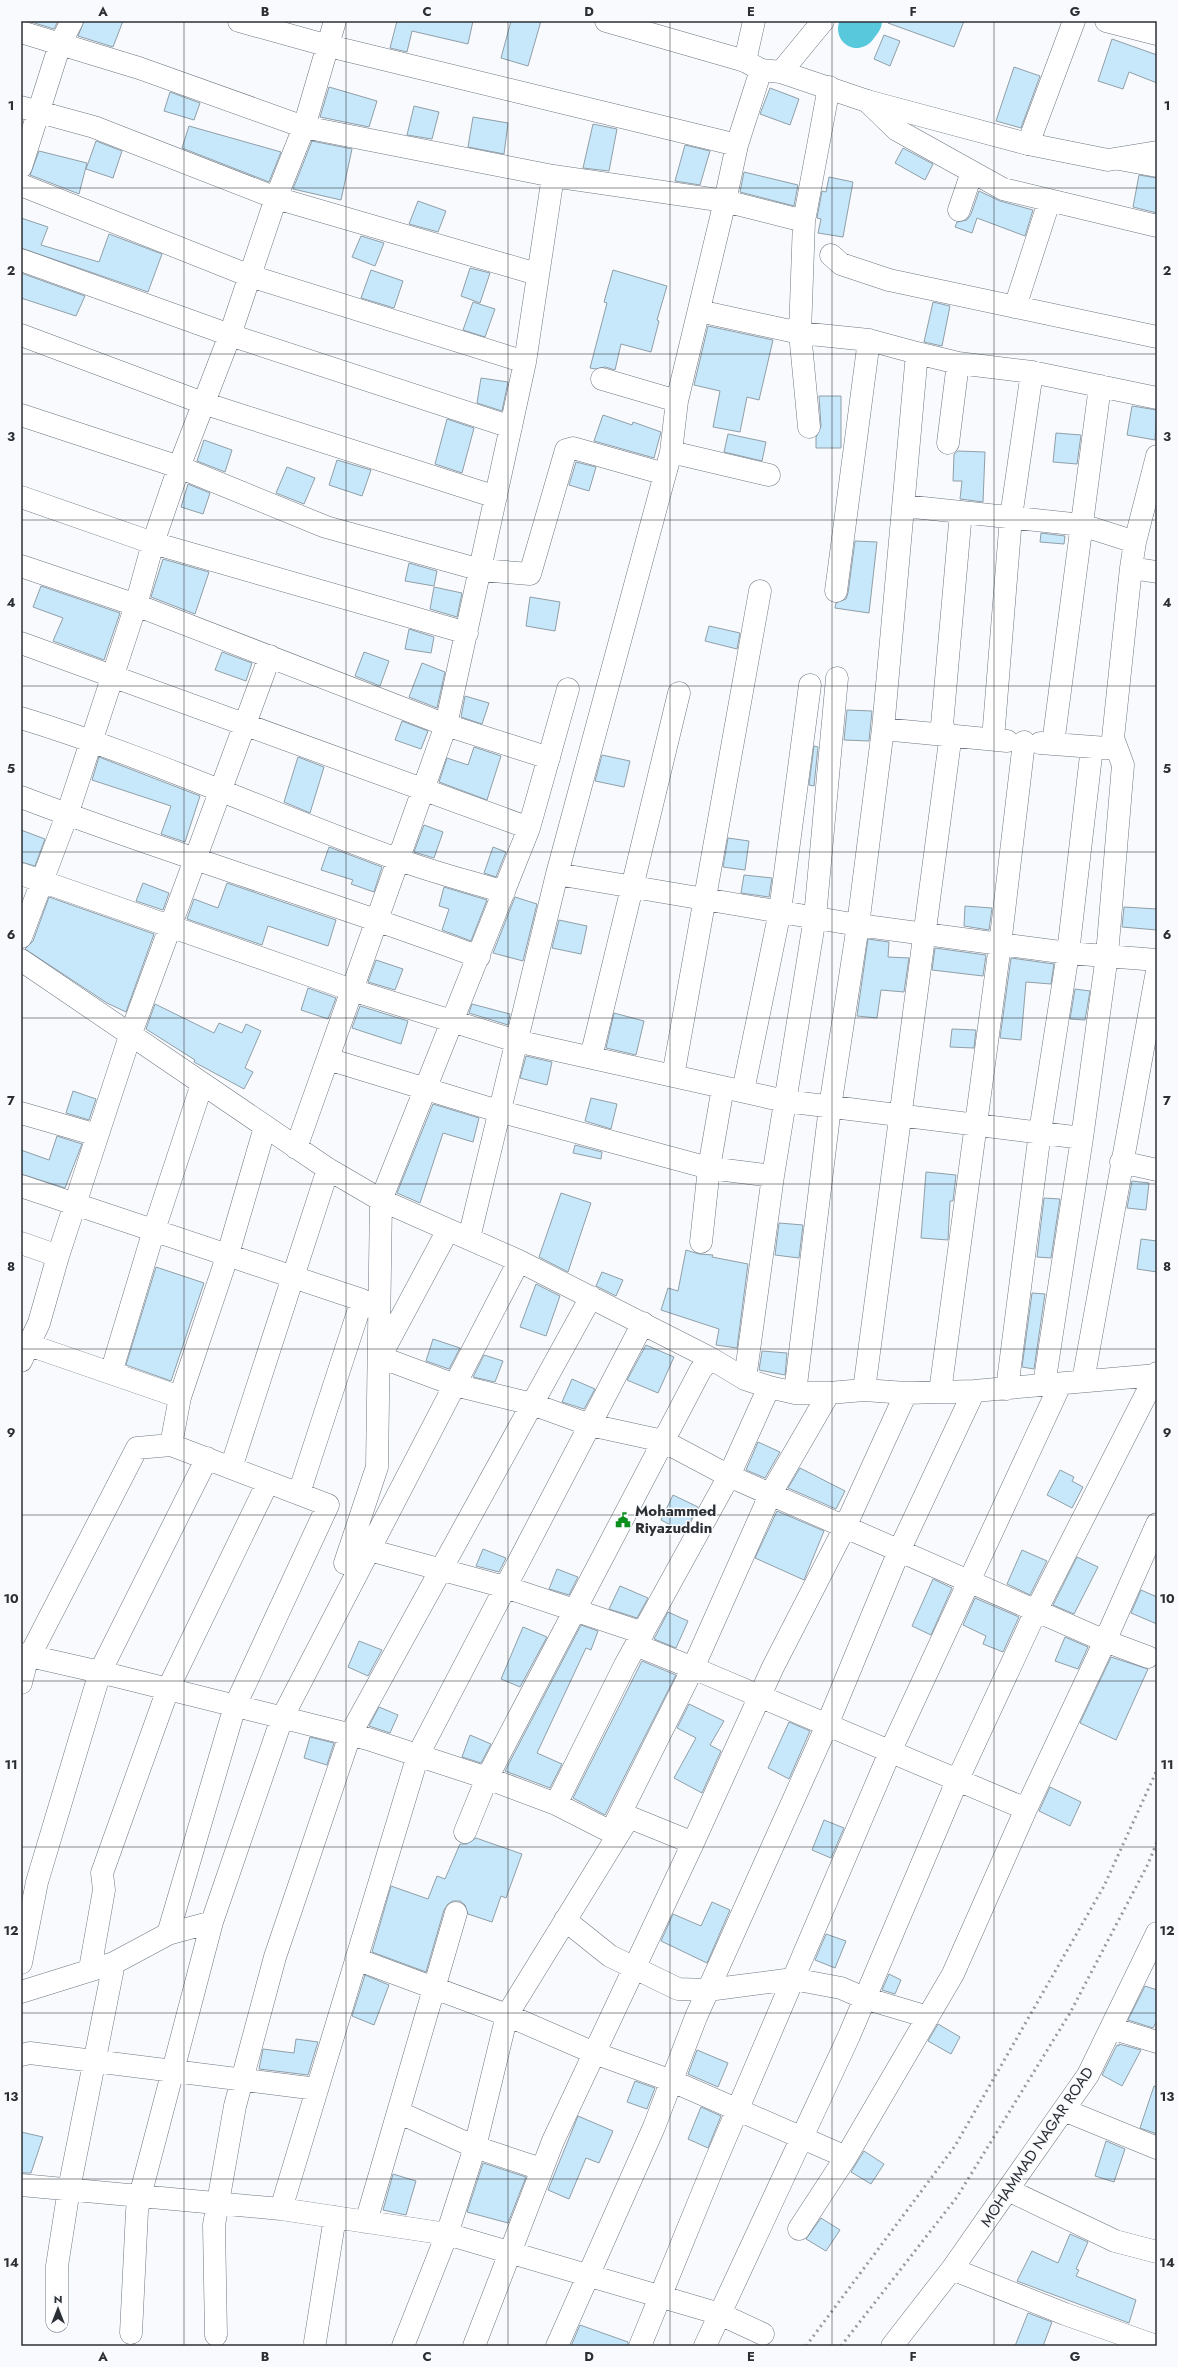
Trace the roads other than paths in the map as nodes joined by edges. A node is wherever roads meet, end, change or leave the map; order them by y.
1 (72, 21) edge
2 (239, 21) edge
3 (335, 21) edge
4 (606, 21) edge
5 (754, 21) edge
6 (823, 21) edge
7 (1074, 21) edge
8 (1106, 21) edge
9 (21, 32) edge
10 (1157, 34) edge
11 (60, 44) junction
12 (329, 46) junction
13 (762, 68) junction
14 (829, 87) junction
15 (867, 101) junction
16 (30, 109) edge
17 (304, 127) junction
18 (1028, 144) junction
19 (737, 145) junction
20 (1157, 152) edge
21 (1116, 159) junction
22 (1157, 166) edge
23 (21, 167) edge
24 (972, 172) junction
25 (553, 176) junction
26 (21, 185) edge
27 (276, 198) junction
28 (726, 202) junction
29 (959, 210) dead end
30 (1046, 211) dead end
31 (804, 221) junction
32 (1157, 226) edge
33 (830, 255) dead end
34 (21, 260) edge
35 (538, 274) junction
36 (250, 276) junction
37 (1015, 307) junction
38 (699, 310) junction
39 (800, 333) junction
40 (21, 335) edge
41 (230, 335) junction
42 (1157, 337) edge
43 (869, 340) junction
44 (917, 353) junction
45 (525, 362) junction
46 (958, 363) junction
47 (1032, 372) junction
48 (602, 379) dead end
49 (1100, 386) junction
50 (1157, 398) edge
51 (677, 401) junction
52 (203, 403) junction
53 (21, 415) edge
54 (809, 426) dead end
55 (511, 427) junction
56 (948, 443) dead end
57 (671, 452) junction
58 (1157, 456) edge
59 (180, 467) junction
60 (665, 474) junction
61 (769, 475) dead end
62 (21, 497) edge
63 (496, 497) junction
64 (904, 506) junction
65 (961, 512) junction
66 (1011, 517) junction
67 (1082, 526) junction
68 (1135, 542) junction
69 (153, 543) junction
70 (21, 566) edge
71 (1131, 568) junction
72 (481, 570) junction
73 (1157, 572) edge
74 (760, 591) dead end
75 (836, 591) dead end
76 (136, 605) junction
77 (466, 633) junction
78 (21, 643) edge
79 (270, 656) junction
80 (113, 677) junction
81 (837, 678) dead end
82 (810, 685) dead end
83 (568, 689) dead end
84 (679, 693) dead end
85 (21, 718) edge
86 (244, 725) junction
87 (446, 725) junction
88 (883, 729) junction
89 (947, 735) junction
90 (994, 739) junction
91 (92, 740) junction
92 (1024, 742) junction
93 (1053, 744) junction
94 (1092, 747) junction
95 (1117, 749) junction
96 (548, 758) junction
97 (423, 791) junction
98 (220, 792) junction
99 (21, 797) edge
100 (67, 815) junction
101 (529, 828) junction
102 (194, 860) junction
103 (398, 860) junction
104 (21, 874) edge
105 (557, 874) junction
106 (42, 882) junction
107 (634, 886) junction
108 (504, 892) junction
109 (706, 899) junction
110 (780, 911) junction
111 (816, 917) junction
112 (377, 919) junction
113 (858, 925) junction
114 (170, 926) junction
115 (926, 933) junction
116 (21, 937) edge
117 (1000, 945) junction
118 (1068, 953) junction
119 (1107, 955) junction
120 (479, 957) junction
121 (21, 960) edge
122 (1157, 960) edge
123 (1156, 985) edge
124 (352, 990) junction
125 (452, 1022) junction
126 (130, 1036) junction
127 (516, 1041) junction
128 (328, 1058) junction
129 (591, 1058) junction
130 (673, 1076) junction
131 (202, 1084) junction
132 (425, 1089) junction
133 (733, 1089) junction
134 (785, 1101) junction
135 (830, 1107) junction
136 (498, 1111) junction
137 (21, 1113) edge
138 (902, 1116) junction
139 (975, 1124) junction
140 (266, 1127) junction
141 (1040, 1132) junction
142 (97, 1136) junction
143 (1082, 1138) junction
144 (296, 1148) junction
145 (1121, 1162) junction
146 (709, 1168) junction
147 (328, 1169) junction
148 (1157, 1170) edge
149 (773, 1176) junction
150 (21, 1186) edge
151 (381, 1200) junction
152 (76, 1205) junction
153 (154, 1230) junction
154 (448, 1230) junction
155 (468, 1238) junction
156 (701, 1242) dead end
157 (21, 1243) edge
158 (228, 1254) junction
159 (58, 1256) junction
160 (519, 1261) junction
161 (295, 1277) junction
162 (591, 1297) junction
163 (30, 1322) edge
164 (642, 1323) junction
165 (25, 1353) edge
166 (380, 1357) junction
167 (710, 1358) junction
168 (110, 1373) junction
169 (1157, 1374) edge
170 (745, 1379) junction
171 (1084, 1381) junction
172 (455, 1385) junction
173 (1052, 1385) junction
174 (769, 1387) junction
175 (1006, 1389) junction
176 (864, 1390) junction
177 (974, 1391) junction
178 (940, 1392) junction
179 (795, 1393) junction
180 (829, 1393) junction
181 (906, 1393) junction
182 (180, 1397) junction
183 (532, 1404) junction
184 (590, 1425) junction
185 (663, 1441) junction
186 (171, 1444) junction
187 (207, 1458) junction
188 (231, 1468) junction
189 (728, 1476) junction
190 (268, 1482) junction
191 (299, 1493) junction
192 (770, 1495) junction
193 (1157, 1524) edge
194 (845, 1527) junction
195 (369, 1550) junction
196 (900, 1551) junction
197 (345, 1563) dead end
198 (441, 1569) junction
199 (969, 1582) junction
200 (505, 1587) junction
201 (574, 1609) junction
202 (1036, 1611) junction
203 (640, 1639) junction
204 (1105, 1641) junction
205 (26, 1655) edge
206 (1148, 1657) dead end
207 (693, 1668) junction
208 (100, 1672) junction
209 (21, 1683) edge
210 (168, 1689) junction
211 (760, 1697) junction
212 (235, 1706) junction
213 (282, 1718) junction
214 (826, 1725) junction
215 (350, 1735) junction
216 (890, 1752) junction
217 (418, 1755) junction
218 (487, 1778) junction
219 (957, 1781) junction
220 (556, 1804) junction
221 (1026, 1809) junction
222 (629, 1817) junction
223 (464, 1832) dead end
224 (611, 1832) junction
225 (693, 1843) junction
226 (456, 1913) dead end
227 (565, 1920) junction
228 (212, 1922) junction
229 (168, 1934) junction
230 (1155, 1942) edge
231 (356, 1959) junction
232 (21, 1963) edge
233 (114, 1963) junction
234 (634, 1967) junction
235 (90, 1969) junction
236 (793, 1979) junction
237 (433, 1989) junction
238 (708, 1990) junction
239 (21, 1992) edge
240 (864, 1998) junction
241 (507, 2015) junction
242 (928, 2017) junction
243 (1111, 2028) junction
244 (1157, 2042) edge
245 (594, 2054) junction
246 (21, 2055) edge
247 (95, 2060) junction
248 (171, 2072) junction
249 (242, 2079) junction
250 (672, 2081) junction
251 (317, 2089) junction
252 (738, 2110) junction
253 (1064, 2110) junction
254 (398, 2112) junction
255 (801, 2137) junction
256 (475, 2147) junction
257 (1157, 2148) edge
258 (846, 2157) junction
259 (542, 2170) junction
260 (21, 2185) edge
261 (69, 2189) junction
262 (1008, 2190) junction
263 (140, 2196) junction
264 (218, 2203) junction
265 (280, 2209) junction
266 (335, 2217) junction
267 (366, 2222) junction
268 (799, 2229) dead end
269 (448, 2234) junction
270 (510, 2252) junction
271 (1157, 2252) edge
272 (952, 2269) junction
273 (588, 2275) junction
274 (660, 2296) junction
275 (720, 2314) junction
276 (57, 2321) dead end
277 (131, 2333) dead end
278 (763, 2334) dead end
279 (216, 2335) dead end
280 (315, 2342) dead end
281 (403, 2346) edge
282 (474, 2346) edge
283 (557, 2346) edge
284 (640, 2346) edge
285 (705, 2346) edge
286 (892, 2346) edge
287 (1156, 2346) edge

1 - 11 street
2 - 12 street
3 - 12 street
4 - 13 street
5 - 13 street
6 - 13 street
7 - 18 street
8 - 10 street
9 - 11 street
11 - 16 street
11 - 17 street
12 - 17 street
12 - 19 street
13 - 14 street
13 - 19 street
14 - 15 street
14 - 31 street
15 - 18 street
15 - 24 street
16 - 23 street
16 - 27 street
17 - 25 street
17 - 27 street
18 - 21 street
19 - 28 street
20 - 21 street
21 - 22 street
24 - 29 street
24 - 32 street
25 - 28 street
25 - 35 street
26 - 36 street
27 - 35 street
27 - 36 street
28 - 31 street
28 - 38 street
30 - 37 street
31 - 39 street
33 - 37 street
34 - 41 street
35 - 45 street
36 - 41 street
36 - 45 street
37 - 42 street
38 - 39 street
38 - 51 street
39 - 43 street
39 - 54 street
40 - 52 street
41 - 52 street
41 - 55 street
43 - 44 street
43 - 75 street
44 - 46 street
44 - 64 street
45 - 55 street
46 - 47 street
46 - 56 street
47 - 49 street
47 - 66 street
48 - 51 street
49 - 50 street
49 - 67 street
51 - 57 street
52 - 59 street
52 - 63 street
53 - 59 street
55 - 63 street
57 - 60 street
57 - 61 street
58 - 68 street
59 - 69 street
59 - 72 street
60 - 72 street
60 - 105 street
62 - 69 street
63 - 72 street
64 - 65 street
64 - 88 street
65 - 66 street
65 - 89 street
66 - 67 street
66 - 90 street
67 - 68 street
67 - 93 street
68 - 71 street
69 - 76 street
69 - 77 street
70 - 76 street
71 - 73 street
71 - 95 street
72 - 77 street
74 - 109 street
76 - 79 street
76 - 80 street
77 - 87 street
78 - 80 street
79 - 86 street
79 - 87 street
80 - 86 street
80 - 91 street
81 - 111 street
82 - 110 street
83 - 96 street
84 - 107 street
85 - 91 street
86 - 97 street
86 - 98 street
87 - 96 street
87 - 97 street
88 - 89 street
88 - 113 street
89 - 90 street
89 - 115 street
90 - 92 street
91 - 98 street
91 - 100 street
92 - 93 street
92 - 117 street
93 - 94 street
94 - 95 street
94 - 118 street
95 - 119 street
96 - 101 street
97 - 101 street
97 - 103 street
98 - 102 street
98 - 103 street
99 - 100 street
100 - 102 street
100 - 106 street
101 - 108 street
102 - 112 street
102 - 114 street
103 - 108 street
103 - 112 street
104 - 106 street
105 - 107 street
105 - 127 street
106 - 114 street
106 - 116 street
107 - 109 street
107 - 129 street
108 - 120 street
109 - 110 street
109 - 130 street
110 - 111 street
110 - 133 street
111 - 113 street
111 - 134 street
112 - 120 street
112 - 124 street
113 - 115 street
113 - 135 street
114 - 124 street
114 - 126 street
115 - 117 street
115 - 138 street
117 - 118 street
117 - 139 street
118 - 119 street
118 - 141 street
119 - 122 street
119 - 143 street
120 - 125 street
121 - 126 street
123 - 145 street
124 - 125 street
124 - 128 street
125 - 127 street
125 - 132 street
126 - 131 street
126 - 142 street
127 - 129 street
127 - 136 street
128 - 132 street
128 - 144 street
129 - 130 street
130 - 133 street
131 - 140 street
131 - 153 street
132 - 136 street
132 - 151 street
133 - 134 street
133 - 146 street
134 - 135 street
134 - 149 street
135 - 138 street
135 - 179 street
136 - 146 street
136 - 155 street
137 - 142 street
138 - 139 street
138 - 176 street
139 - 141 street
139 - 178 street
140 - 144 street
140 - 158 street
141 - 143 street
141 - 175 street
142 - 152 street
143 - 173 street
144 - 147 street
145 - 148 street
145 - 171 street
146 - 149 street
146 - 156 street
147 - 151 street
147 - 161 street
149 - 170 street
150 - 152 street
151 - 154 street
151 - 166 street
152 - 153 street
152 - 159 street
153 - 158 street
153 - 168 street
154 - 155 street
154 - 166 street
155 - 160 street
157 - 159 street
158 - 161 street
158 - 182 street
159 - 163 street
160 - 162 street
160 - 172 street
161 - 188 street
161 - 191 street
162 - 164 street
162 - 183 street
163 - 165 street
164 - 167 street
164 - 184 street
165 - 168 street
166 - 172 street
166 - 197 street
167 - 170 street
167 - 185 street
168 - 182 street
169 - 171 street
169 - 202 street
170 - 174 street
171 - 173 street
172 - 183 street
172 - 195 street
173 - 175 street
173 - 199 street
174 - 179 street
174 - 189 street
175 - 177 street
176 - 180 street
176 - 181 street
177 - 178 street
177 - 196 street
178 - 181 street
179 - 180 street
180 - 192 street
181 - 194 street
182 - 186 street
183 - 184 street
183 - 198 street
184 - 185 street
184 - 200 street
185 - 189 street
185 - 201 street
186 - 187 street
186 - 205 street
187 - 188 street
187 - 208 street
188 - 190 street
189 - 192 street
189 - 203 street
190 - 191 street
190 - 210 street
191 - 212 street
192 - 194 street
192 - 207 street
193 - 204 street
194 - 196 street
194 - 211 street
195 - 198 street
195 - 213 street
196 - 199 street
196 - 214 street
198 - 200 street
198 - 215 street
199 - 202 street
199 - 216 street
200 - 201 street
200 - 217 street
201 - 203 street
201 - 218 street
202 - 204 street
202 - 219 street
203 - 207 street
203 - 220 street
204 - 206 street
204 - 221 street
205 - 208 street
205 - 209 street
207 - 211 street
207 - 224 street
208 - 210 street
208 - 232 street
210 - 212 street
210 - 235 street
211 - 214 street
211 - 225 street
212 - 213 street
212 - 229 street
213 - 215 street
213 - 228 street
214 - 216 street
214 - 238 street
215 - 217 street
215 - 249 street
216 - 219 street
216 - 236 street
217 - 218 street
217 - 231 street
218 - 220 street
218 - 223 street
219 - 221 street
219 - 240 street
220 - 224 street
221 - 242 street
222 - 224 street
222 - 225 street
222 - 227 street
225 - 234 street
226 - 237 street
227 - 234 street
227 - 241 street
228 - 229 street
228 - 248 street
229 - 233 street
230 - 243 street, MOHAMMAD NAGAR ROAD
231 - 237 street
231 - 251 street
233 - 235 street
233 - 247 street
234 - 238 street
234 - 245 street
235 - 239 street
236 - 238 street
236 - 240 street
236 - 252 street
237 - 241 street
237 - 254 street
238 - 250 street
240 - 242 street
240 - 255 street
241 - 245 street
241 - 256 street
242 - 258 street
243 - 244 street
243 - 253 street, MOHAMMAD NAGAR ROAD
245 - 250 street
245 - 259 street
246 - 247 street
247 - 248 street
247 - 261 street
248 - 249 street
248 - 263 street
249 - 251 street
249 - 264 street
250 - 252 street
250 - 273 street
251 - 265 street
252 - 255 street
252 - 274 street
253 - 257 street
253 - 262 street, MOHAMMAD NAGAR ROAD
254 - 256 street
254 - 267 street
255 - 258 street
255 - 275 street
256 - 259 street
256 - 269 street
258 - 268 street
259 - 270 street
260 - 261 street
261 - 263 street
261 - 276 street
262 - 271 street
262 - 272 street, MOHAMMAD NAGAR ROAD
263 - 264 street
263 - 277 street
264 - 265 street
264 - 279 street
265 - 266 street
266 - 267 street
266 - 280 street
267 - 269 street
269 - 270 street
269 - 281 street
270 - 273 street
270 - 282 street
272 - 286 street, MOHAMMAD NAGAR ROAD
272 - 287 street
273 - 274 street
273 - 283 street
274 - 275 street
274 - 284 street
275 - 278 street
275 - 285 street

